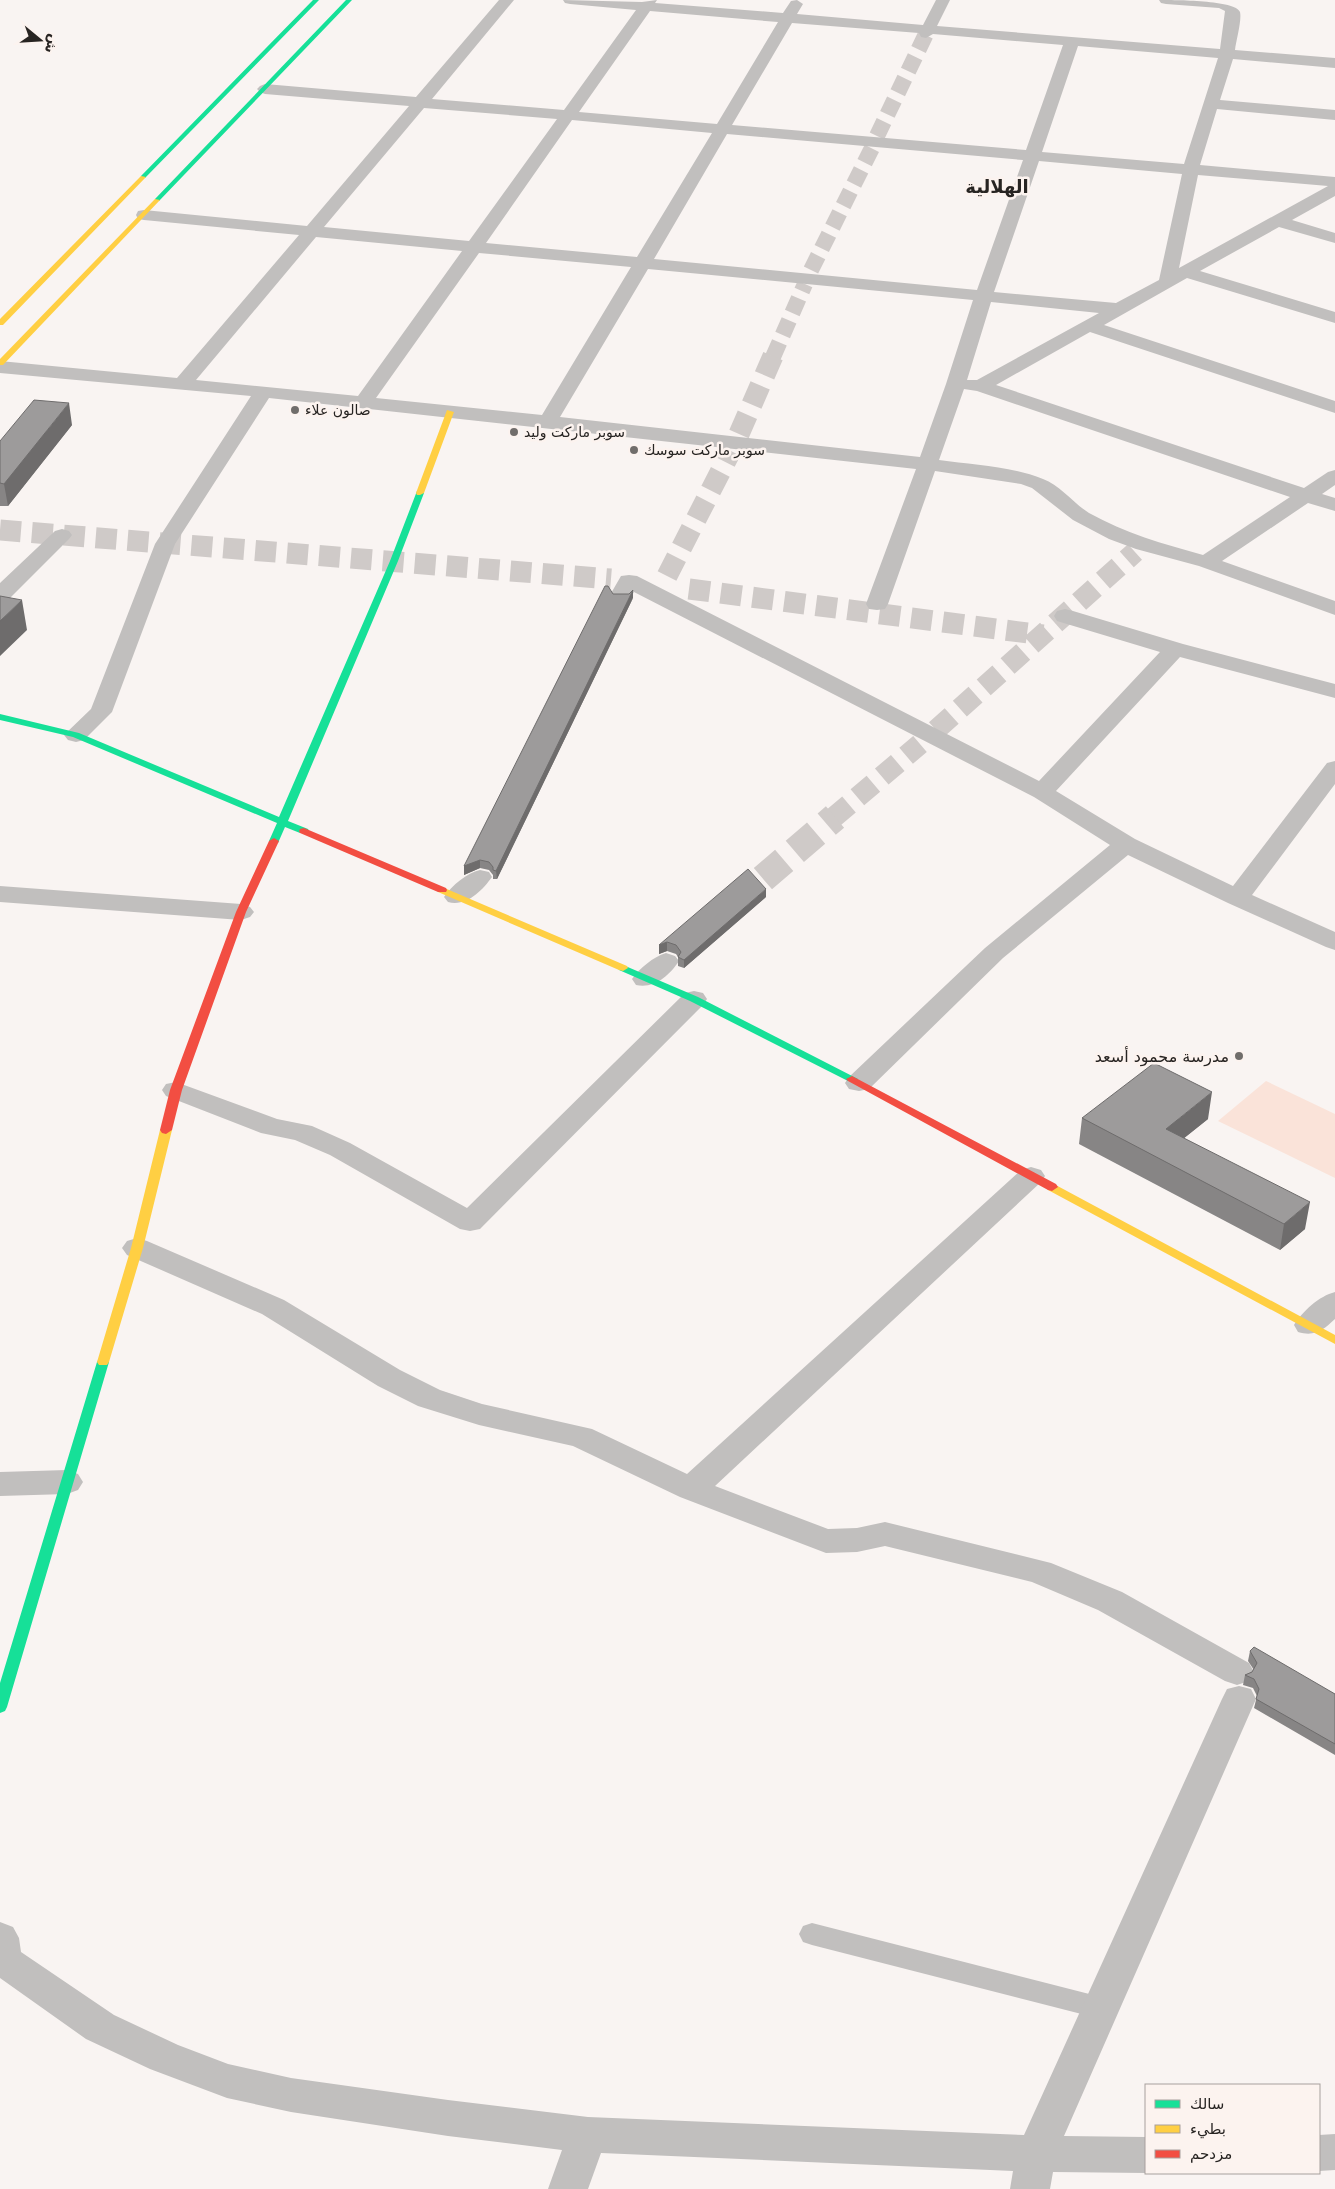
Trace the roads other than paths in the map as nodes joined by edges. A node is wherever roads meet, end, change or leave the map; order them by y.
1 (316, 0) edge
2 (349, 0) edge
3 (506, 0) edge
4 (570, 0) edge
5 (799, 0) edge
6 (943, 0) edge
7 (1166, 0) edge
8 (648, 3) edge
9 (788, 18) junction
10 (927, 32) junction
11 (1072, 41) junction
12 (1227, 54) junction
13 (1335, 63) edge
14 (266, 89) junction
15 (420, 102) junction
16 (1211, 104) junction
17 (568, 115) junction
18 (1335, 115) edge
19 (723, 128) junction
20 (1033, 155) junction
21 (1191, 168) junction
22 (1335, 182) edge
23 (1335, 189) edge
24 (144, 215) junction
25 (1277, 221) junction
26 (313, 230) junction
27 (1335, 238) edge
28 (475, 246) junction
29 (644, 262) junction
30 (1185, 272) junction
31 (1166, 282) junction
32 (984, 295) junction
33 (1119, 309) junction
34 (1335, 318) edge
35 (0, 323) edge
36 (1088, 326) junction
37 (0, 363) edge
38 (0, 367) edge
39 (183, 383) junction
40 (956, 384) junction
41 (980, 386) junction
42 (263, 393) junction
43 (363, 404) junction
44 (1335, 407) edge
45 (450, 412) junction
46 (548, 422) junction
47 (926, 465) junction
48 (1335, 476) edge
49 (1305, 496) junction
50 (1335, 505) edge
51 (62, 535) dead end
52 (1206, 562) junction
53 (688, 589) tunnel mouth
54 (0, 595) edge
55 (877, 604) dead end
56 (1335, 608) edge
57 (1064, 616) tunnel mouth
58 (1175, 649) junction
59 (1335, 691) edge
60 (0, 717) edge
61 (76, 735) junction
62 (1335, 768) edge
63 (1042, 792) junction
64 (283, 822) junction
65 (1126, 844) junction
66 (480, 877) dead end
67 (0, 894) edge
68 (457, 896) junction
69 (1237, 898) junction
70 (241, 912) junction
71 (1335, 942) edge
72 (666, 961) dead end
73 (645, 979) junction
74 (694, 1000) junction
75 (859, 1083) junction
76 (176, 1090) junction
77 (1031, 1176) junction
78 (137, 1248) junction
79 (1335, 1302) edge
80 (1309, 1325) junction
81 (1335, 1340) edge
82 (67, 1482) junction
83 (0, 1484) edge
84 (691, 1489) junction
85 (0, 1707) edge
86 (812, 1934) dead end
87 (0, 1938) edge
88 (1101, 2008) junction
89 (588, 2135) junction
90 (1335, 2152) edge
91 (1320, 2153) edge
92 (1145, 2155) edge
93 (1033, 2171) edge
94 (568, 2189) edge

1 - 35 street
2 - 14 street
3 - 15 street
4 - 8 street
5 - 9 street
6 - 10 street
7 - 12 street
8 - 9 street
8 - 17 street
9 - 10 street
9 - 19 street
10 - 11 street
11 - 12 street
11 - 20 street
12 - 13 street
12 - 16 street
14 - 15 street
14 - 24 street
15 - 17 street
15 - 26 street
16 - 18 street
16 - 21 street
17 - 19 street
17 - 28 street
19 - 20 street
19 - 29 street
20 - 21 street
20 - 32 street
21 - 22 street
21 - 31 street
23 - 25 street
24 - 26 street
24 - 37 street
25 - 27 street
25 - 30 street
26 - 28 street
26 - 39 street
28 - 29 street
28 - 43 street
29 - 32 street
29 - 46 street
30 - 31 street
30 - 34 street
31 - 33 street
32 - 33 street
32 - 40 street
33 - 36 street
36 - 41 street
36 - 44 street
38 - 39 street
39 - 42 street
40 - 41 street
40 - 47 street
41 - 49 street
42 - 43 street
42 - 61 street
43 - 45 street
45 - 46 street
45 - 64 street
46 - 47 street
47 - 52 street
47 - 55 street
48 - 49 street
49 - 50 street
49 - 52 street
51 - 54 street
52 - 56 street
53 - 63 street
57 - 58 street
58 - 59 street
58 - 63 street
60 - 61 street
61 - 64 street
62 - 69 street
63 - 65 street
64 - 68 street
64 - 70 street
65 - 69 street
65 - 75 street
66 - 68 street
67 - 70 street
68 - 73 street
69 - 71 street
70 - 76 street
72 - 73 street
73 - 74 street
74 - 75 street
74 - 76 street
75 - 77 street
76 - 78 street
77 - 80 street
77 - 84 street
78 - 82 street
78 - 84 street
79 - 80 street
80 - 81 street
82 - 83 street
82 - 85 street
84 - 88 street
86 - 88 lane
87 - 89 street
88 - 93 street
89 - 93 street
89 - 94 street
90 - 91 street
92 - 93 street

